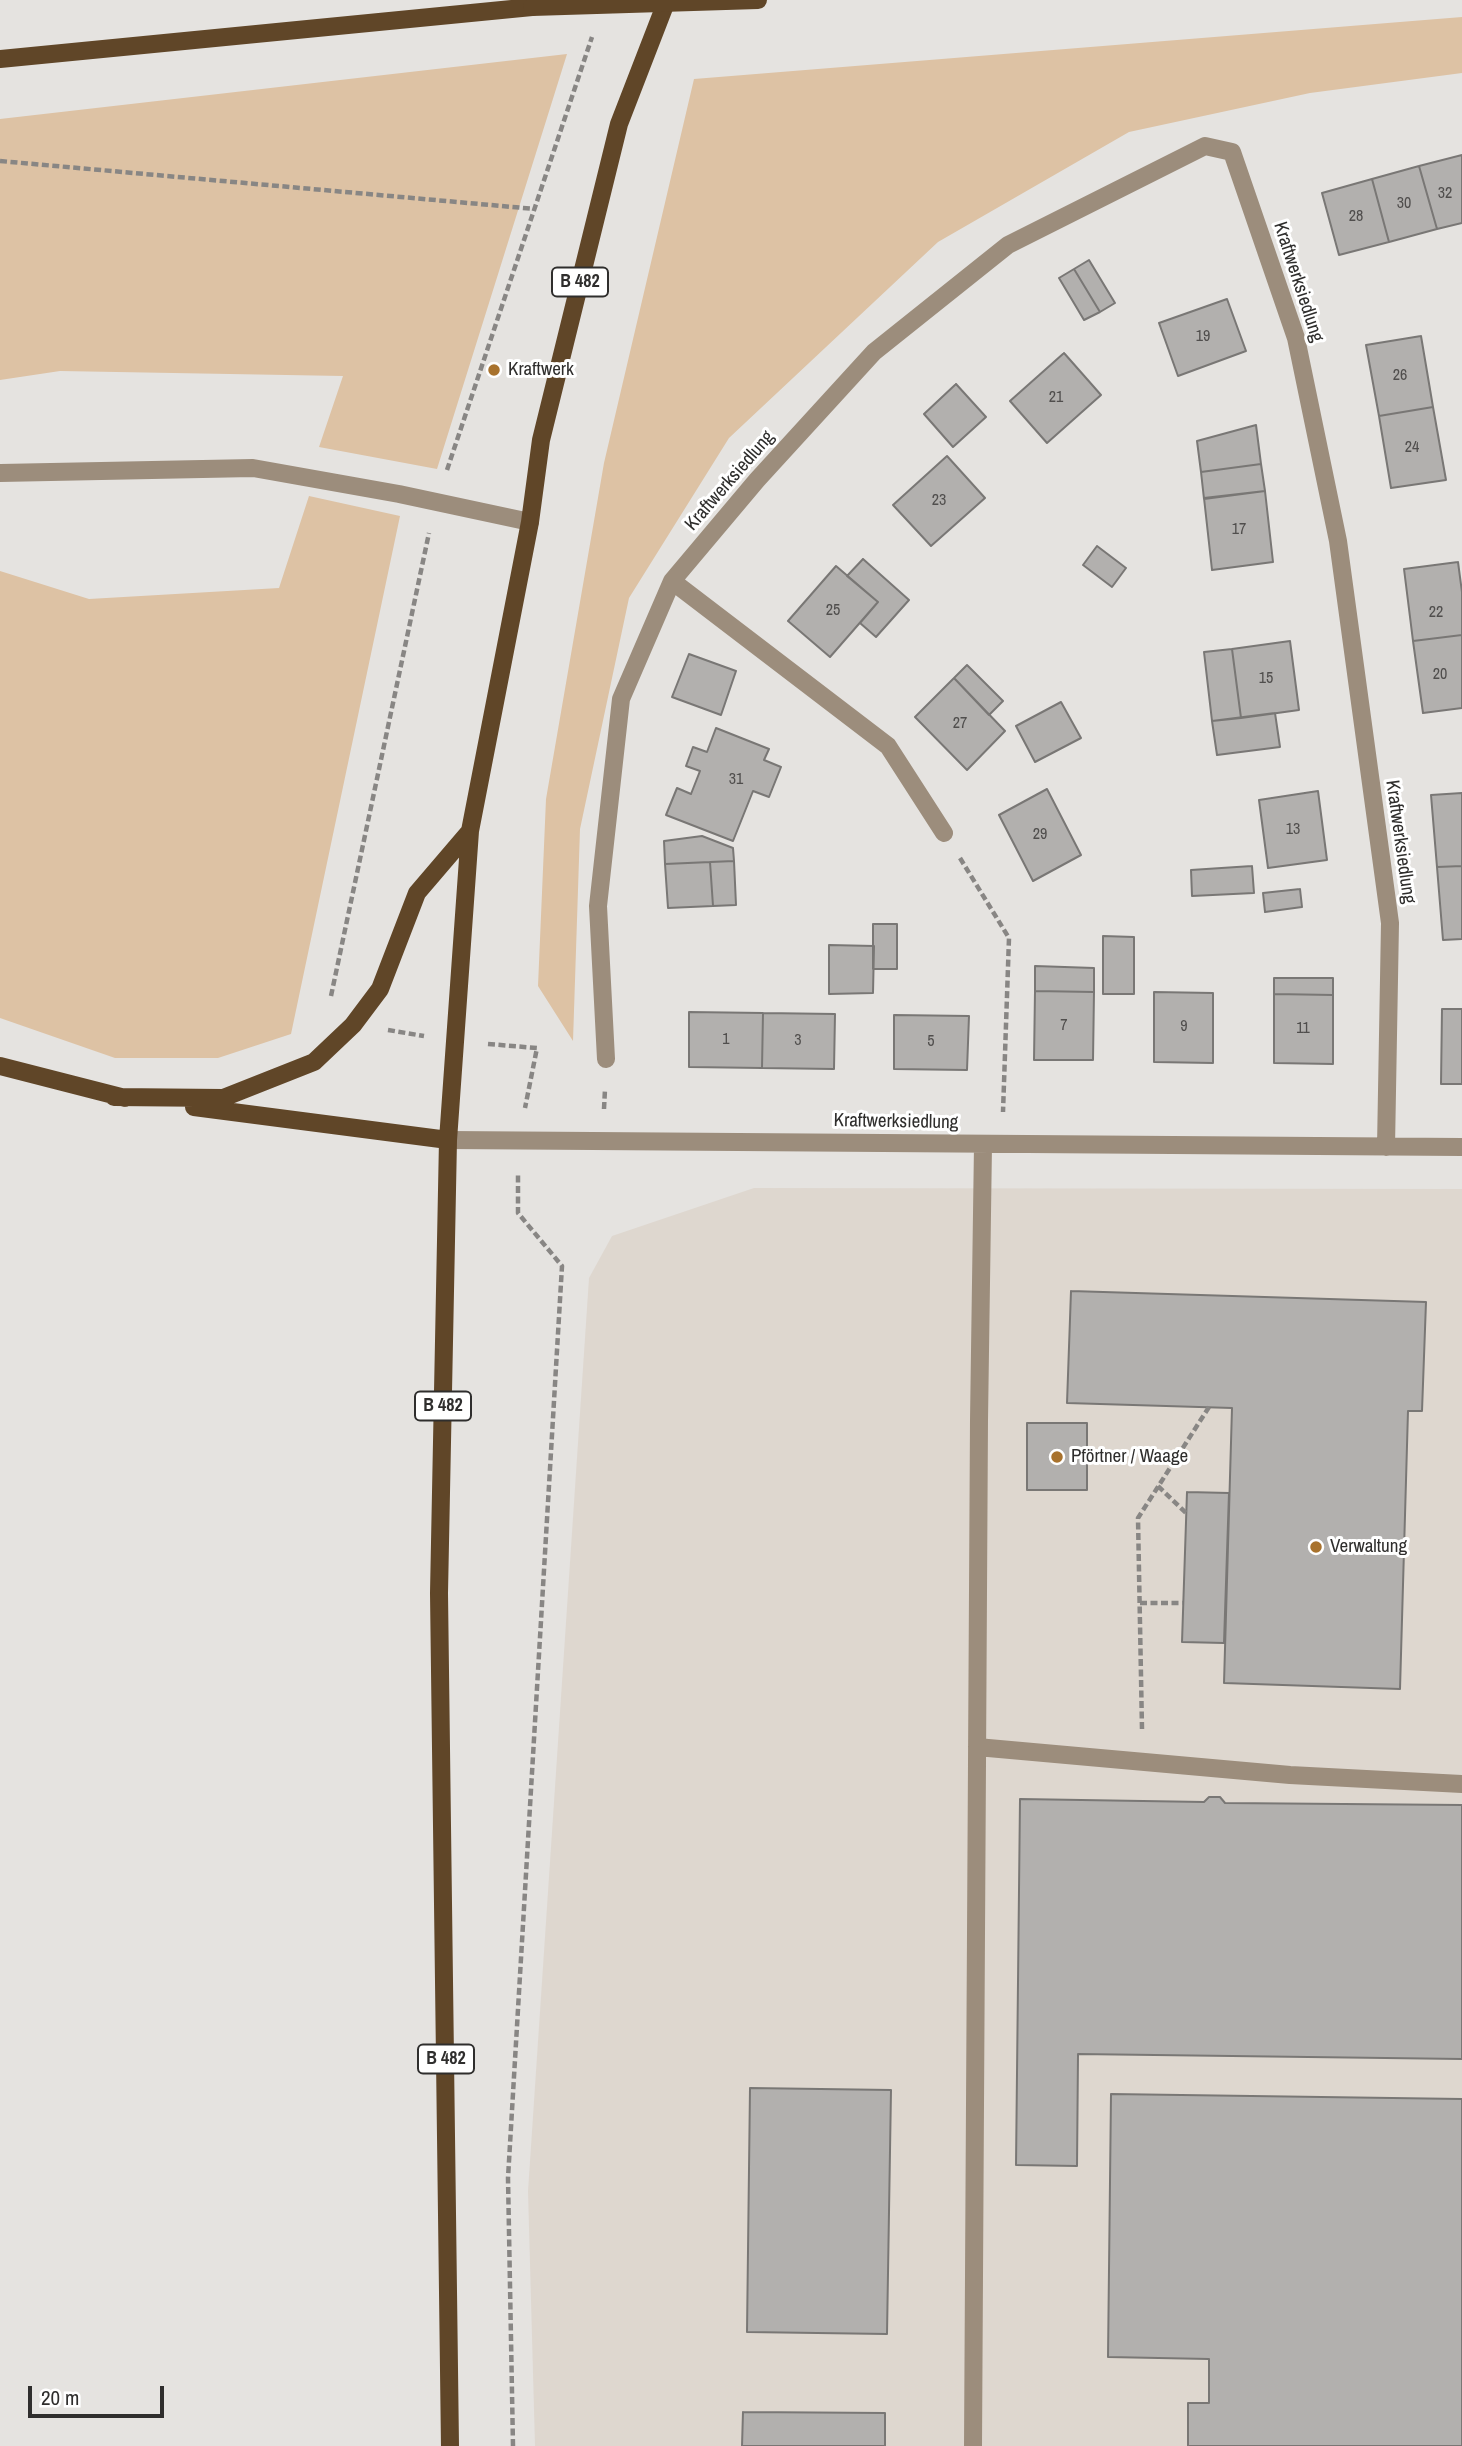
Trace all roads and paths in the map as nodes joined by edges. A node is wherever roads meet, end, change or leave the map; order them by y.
1 (667, 0) edge
2 (758, 0) edge
3 (596, 26) dead end
4 (0, 59) edge
5 (0, 160) edge
6 (536, 209) junction
7 (0, 473) edge
8 (436, 502) junction
9 (530, 522) junction
10 (672, 581) junction
11 (470, 831) junction
12 (944, 833) joint
13 (353, 1025) junction
14 (453, 1040) junction
15 (606, 1059) joint
16 (0, 1066) edge
17 (114, 1097) junction
18 (518, 1139) junction
19 (447, 1140) junction
20 (603, 1141) junction
21 (982, 1144) junction
22 (1002, 1144) junction
23 (1386, 1147) junction
24 (1462, 1147) edge
25 (1209, 1407) dead end
26 (1158, 1486) junction
27 (1186, 1513) dead end
28 (1140, 1603) junction
29 (1183, 1603) dead end
30 (977, 1747) junction
31 (1143, 1762) junction
32 (1462, 1784) edge
33 (450, 2446) edge
34 (513, 2446) edge
35 (973, 2446) edge

1 - 9 main road, B 482
2 - 4 main road, bridge
3 - 6 path
5 - 6 path
6 - 8 path
7 - 8 street
8 - 9 street
8 - 13 path
9 - 11 main road, B 482
10 - 12 street
10 - 15 street, Kraftwerksiedlung
10 - 23 street, Kraftwerksiedlung
11 - 13 main road
11 - 14 main road, B 482
12 - 22 path
13 - 14 path
13 - 17 main road
14 - 18 path
14 - 19 main road, B 482
15 - 20 path
16 - 17 main road
17 - 19 main road
18 - 19 street, Kraftwerksiedlung
18 - 20 street, Kraftwerksiedlung
18 - 34 path
19 - 33 main road, B 482
20 - 21 street, Kraftwerksiedlung
21 - 22 street, Kraftwerksiedlung
21 - 30 street
22 - 23 street, Kraftwerksiedlung
23 - 24 street, Kraftwerksiedlung
25 - 26 path
26 - 27 path
26 - 28 path
28 - 29 path
28 - 31 path
30 - 31 street
30 - 35 street
31 - 32 street

